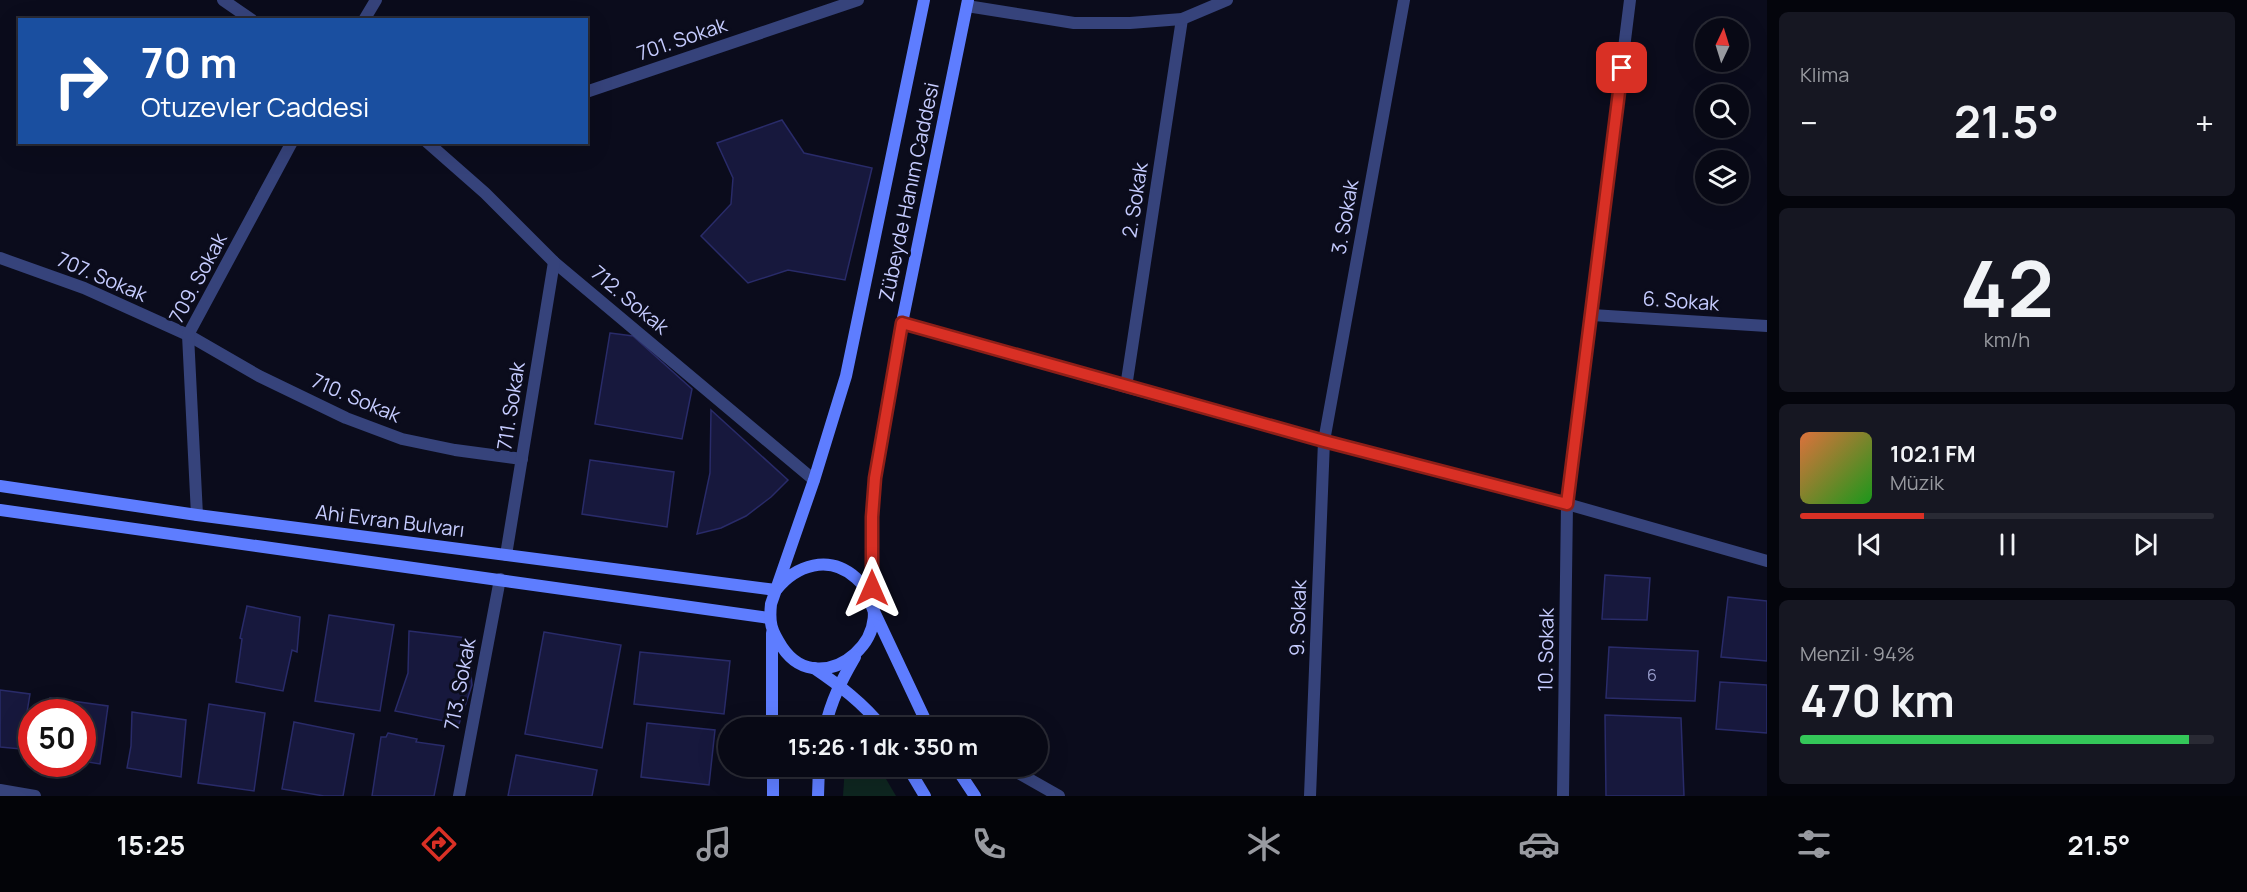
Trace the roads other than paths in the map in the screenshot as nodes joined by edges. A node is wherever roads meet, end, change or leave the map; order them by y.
1 (223, 0) edge
2 (376, 0) edge
3 (858, 0) edge
4 (924, 0) edge
5 (1227, 0) edge
6 (1404, 0) edge
7 (1630, 0) edge
8 (967, 3) edge
9 (249, 18) edge
10 (365, 18) edge
11 (1182, 20) junction
12 (588, 91) edge
13 (291, 144) edge
14 (433, 144) edge
15 (0, 258) edge
16 (554, 262) junction
17 (1592, 315) junction
18 (902, 323) junction
19 (1767, 326) edge
20 (188, 335) junction
21 (1126, 387) junction
22 (1324, 441) junction
23 (522, 459) junction
24 (814, 480) junction
25 (0, 486) edge
26 (1567, 504) junction
27 (0, 510) edge
28 (197, 515) junction
29 (506, 555) junction
30 (1767, 561) edge
31 (500, 579) junction
32 (776, 590) junction
33 (872, 607) junction
34 (769, 618) junction
35 (772, 632) junction
36 (857, 654) junction
37 (813, 667) junction
38 (839, 684) junction
39 (772, 717) edge
40 (828, 717) edge
41 (872, 717) edge
42 (924, 717) edge
43 (773, 777) edge
44 (819, 777) edge
45 (914, 777) edge
46 (962, 777) edge
47 (1025, 777) edge
48 (0, 790) edge
49 (35, 796) edge
50 (459, 796) edge
51 (773, 796) edge
52 (818, 796) edge
53 (925, 796) edge
54 (975, 796) edge
55 (1059, 796) edge
56 (1310, 796) edge
57 (1563, 796) edge

1 - 9 street
2 - 10 street
3 - 12 street, 701. Sokak
4 - 24 main road, Zübeyde Hanım Caddesi
5 - 11 street
6 - 22 street, 3. Sokak
7 - 17 street, 10. Sokak
8 - 11 street
8 - 18 main road, Zübeyde Hanım Caddesi
11 - 21 street, 2. Sokak
13 - 20 street, 709. Sokak
14 - 16 street, 712. Sokak
15 - 20 street, 707. Sokak
16 - 23 street, 711. Sokak
16 - 24 street, 712. Sokak
17 - 19 street, 6. Sokak
17 - 26 street, 10. Sokak
18 - 21 street
18 - 33 main road, Zübeyde Hanım Caddesi
20 - 23 street, 710. Sokak
20 - 28 street, 709. Sokak
21 - 22 street
22 - 26 street
22 - 56 street, 9. Sokak
23 - 29 street, 711. Sokak
24 - 32 main road, Zübeyde Hanım Caddesi
25 - 28 main road, Ahi Evran Bulvarı
26 - 30 street
26 - 57 street, 10. Sokak
27 - 31 main road
28 - 29 main road, Ahi Evran Bulvarı
29 - 32 main road, Ahi Evran Bulvarı
31 - 34 main road
31 - 50 street, 713. Sokak
32 - 33 main road
32 - 34 main road
33 - 36 main road
33 - 42 main road
34 - 35 main road
35 - 37 main road
35 - 39 main road
36 - 37 main road
36 - 38 main road
37 - 38 main road
38 - 40 main road
38 - 41 main road
43 - 51 main road
44 - 52 main road
45 - 53 main road
46 - 54 main road
47 - 55 street
48 - 49 street

